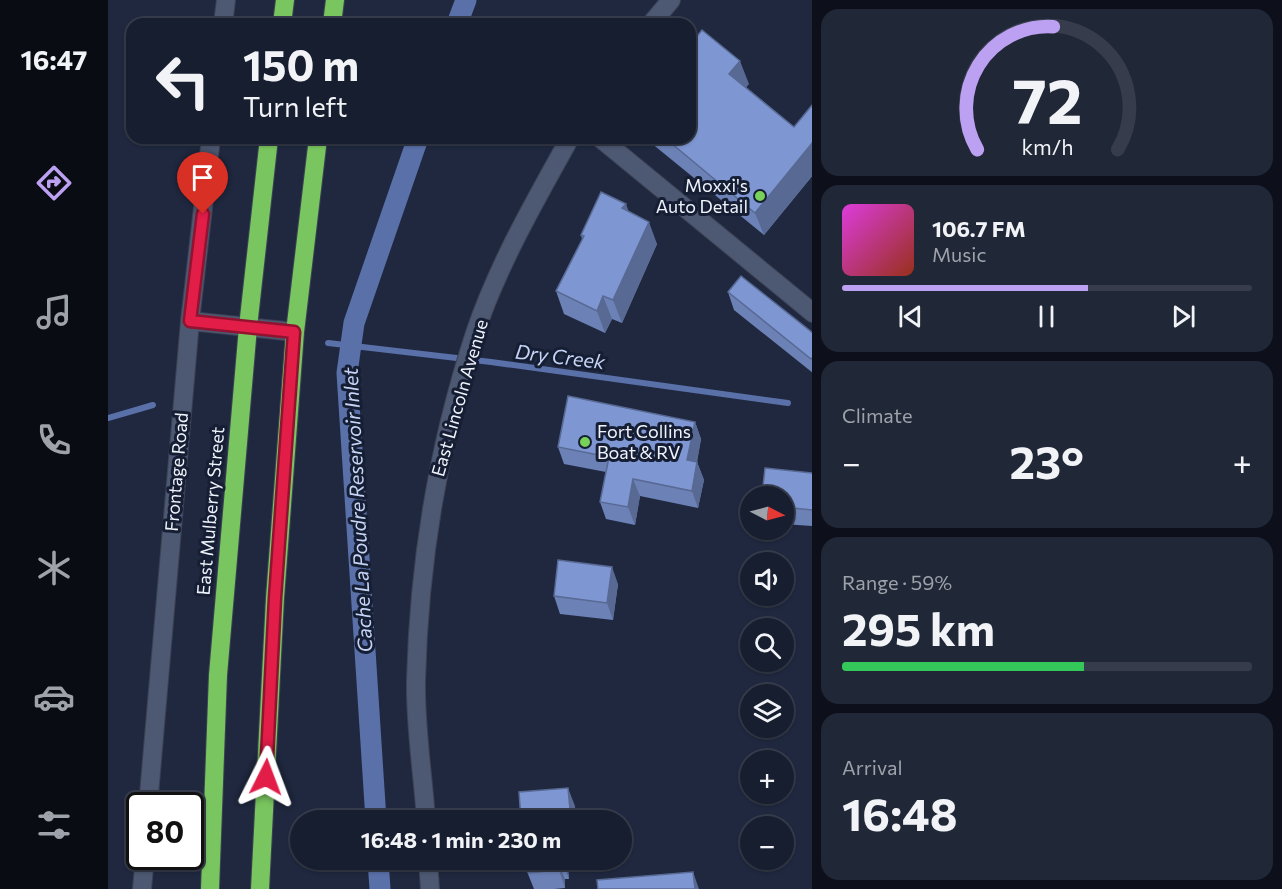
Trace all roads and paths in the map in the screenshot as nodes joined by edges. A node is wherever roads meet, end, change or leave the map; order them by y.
1 (226, 0) edge
2 (285, 0) edge
3 (335, 0) edge
4 (671, 0) edge
5 (224, 18) edge
6 (283, 18) edge
7 (333, 18) edge
8 (656, 18) edge
9 (210, 144) edge
10 (268, 144) edge
11 (317, 144) edge
12 (567, 144) edge
13 (607, 144) edge
14 (812, 312) edge
15 (190, 321) junction
16 (248, 327) junction
17 (294, 332) junction
18 (149, 792) edge
19 (425, 810) edge
20 (144, 870) edge
21 (429, 870) edge
22 (142, 889) edge
23 (210, 889) edge
24 (260, 889) edge
25 (430, 889) edge

1 - 5 street
2 - 6 highway
3 - 7 highway
4 - 8 street
9 - 15 street, Frontage Road
10 - 16 highway, East Mulberry Street
11 - 17 highway
12 - 19 street, East Lincoln Avenue
13 - 14 street
15 - 16 street
15 - 18 street, Frontage Road
16 - 17 street
16 - 23 highway, East Mulberry Street
17 - 24 highway
20 - 22 street
21 - 25 street

